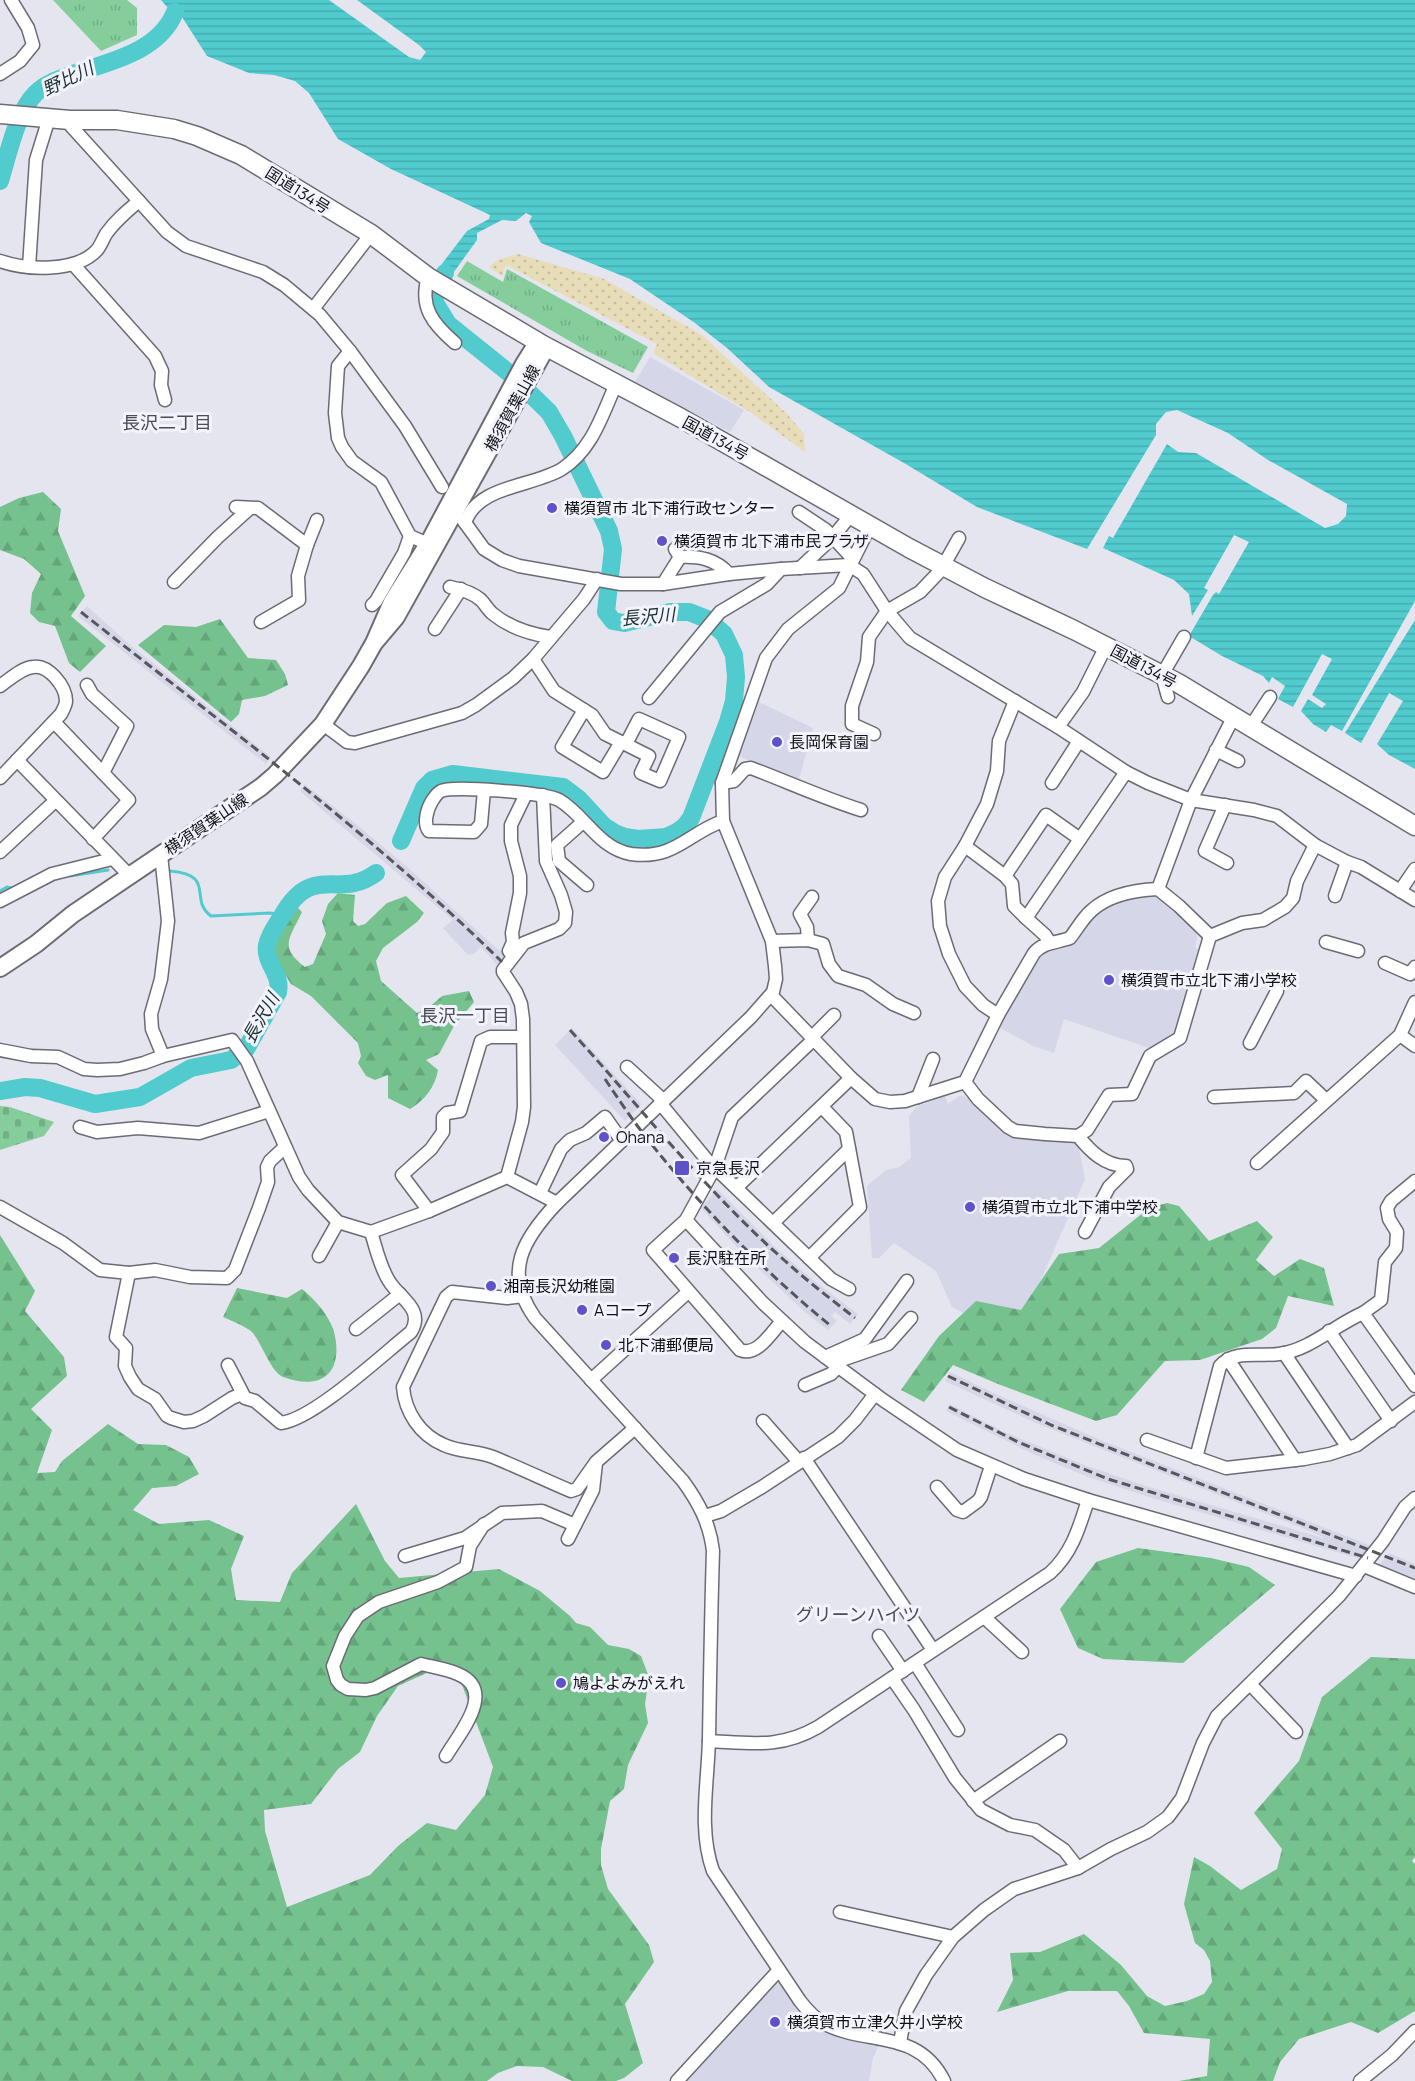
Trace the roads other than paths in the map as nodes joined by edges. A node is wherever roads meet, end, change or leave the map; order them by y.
1 (11, 0) edge
2 (0, 74) edge
3 (3, 114) edge
4 (43, 118) junction
5 (70, 120) junction
6 (139, 201) junction
7 (370, 234) junction
8 (0, 261) edge
9 (73, 264) junction
10 (29, 267) junction
11 (428, 277) junction
12 (313, 309) junction
13 (455, 343) dead end
14 (543, 345) junction
15 (350, 351) junction
16 (616, 384) junction
17 (165, 400) dead end
18 (442, 488) dead end
19 (799, 512) dead end
20 (851, 516) junction
21 (317, 520) dead end
22 (870, 526) junction
23 (411, 536) junction
24 (832, 538) junction
25 (959, 538) dead end
26 (307, 545) junction
27 (432, 546) junction
28 (851, 562) junction
29 (944, 566) junction
30 (781, 568) junction
31 (800, 568) junction
32 (729, 574) junction
33 (602, 580) junction
34 (174, 582) dead end
35 (663, 584) junction
36 (372, 605) dead end
37 (887, 611) junction
38 (261, 622) dead end
39 (435, 629) dead end
40 (550, 637) junction
41 (1184, 637) dead end
42 (1106, 646) junction
43 (533, 658) junction
44 (1162, 675) junction
45 (87, 685) dead end
46 (0, 686) edge
47 (1168, 697) dead end
48 (1270, 697) dead end
49 (649, 698) dead end
50 (1015, 701) junction
51 (584, 710) junction
52 (1234, 716) junction
53 (54, 722) junction
54 (323, 724) junction
55 (1251, 726) junction
56 (1058, 727) junction
57 (874, 734) dead end
58 (1079, 741) junction
59 (623, 743) junction
60 (1216, 750) junction
61 (18, 760) junction
62 (1238, 761) dead end
63 (1126, 772) junction
64 (103, 773) junction
65 (0, 778) edge
66 (722, 783) junction
67 (1052, 783) dead end
68 (484, 790) junction
69 (526, 794) junction
70 (543, 795) junction
71 (1191, 800) junction
72 (55, 801) junction
73 (1225, 805) junction
74 (861, 810) dead end
75 (583, 822) junction
76 (723, 822) junction
77 (1415, 826) edge
78 (93, 839) junction
79 (1080, 839) junction
80 (1315, 845) junction
81 (965, 846) junction
82 (0, 852) edge
83 (161, 855) junction
84 (112, 859) junction
85 (1227, 862) dead end
86 (1347, 862) junction
87 (1415, 869) edge
88 (130, 876) junction
89 (1005, 876) junction
90 (587, 885) dead end
91 (1158, 889) junction
92 (1400, 891) junction
93 (1335, 896) dead end
94 (812, 897) dead end
95 (1415, 900) edge
96 (0, 901) edge
97 (1026, 918) junction
98 (1210, 936) junction
99 (808, 940) junction
100 (772, 941) junction
101 (1326, 942) dead end
102 (1050, 943) junction
103 (1358, 951) dead end
104 (514, 957) junction
105 (1385, 963) dead end
106 (1415, 967) edge
107 (0, 968) edge
108 (1277, 991) dead end
109 (771, 995) junction
110 (1415, 1002) edge
111 (914, 1013) dead end
112 (834, 1015) dead end
113 (998, 1015) junction
114 (1400, 1035) junction
115 (522, 1037) junction
116 (813, 1038) junction
117 (1250, 1043) dead end
118 (1415, 1046) edge
119 (0, 1050) edge
120 (163, 1056) junction
121 (933, 1059) dead end
122 (627, 1067) dead end
123 (851, 1078) junction
124 (965, 1082) junction
125 (918, 1097) junction
126 (1214, 1097) dead end
127 (1326, 1101) junction
128 (662, 1102) junction
129 (822, 1107) junction
130 (269, 1111) junction
131 (80, 1127) dead end
132 (1078, 1136) junction
133 (622, 1141) junction
134 (285, 1147) junction
135 (849, 1149) junction
136 (1257, 1163) dead end
137 (715, 1167) junction
138 (507, 1177) junction
139 (1415, 1181) edge
140 (737, 1187) junction
141 (540, 1193) junction
142 (557, 1203) junction
143 (0, 1207) edge
144 (429, 1210) junction
145 (686, 1220) junction
146 (338, 1222) junction
147 (773, 1223) junction
148 (371, 1232) junction
149 (1085, 1232) dead end
150 (319, 1256) dead end
151 (809, 1258) junction
152 (129, 1273) junction
153 (908, 1281) dead end
154 (849, 1289) dead end
155 (688, 1292) junction
156 (400, 1294) junction
157 (523, 1296) junction
158 (1364, 1313) junction
159 (911, 1318) dead end
160 (782, 1321) junction
161 (356, 1329) dead end
162 (1329, 1331) junction
163 (1284, 1353) junction
164 (1228, 1359) junction
165 (832, 1363) junction
166 (228, 1365) dead end
167 (591, 1380) junction
168 (805, 1385) dead end
169 (1415, 1386) edge
170 (242, 1394) junction
171 (874, 1394) junction
172 (1415, 1402) edge
173 (1391, 1420) junction
174 (763, 1421) dead end
175 (635, 1428) junction
176 (1148, 1440) dead end
177 (1348, 1448) junction
178 (1196, 1458) junction
179 (801, 1460) junction
180 (1295, 1460) junction
181 (596, 1462) junction
182 (991, 1466) junction
183 (937, 1487) dead end
184 (1415, 1498) edge
185 (1088, 1500) junction
186 (705, 1516) junction
187 (484, 1524) junction
188 (575, 1525) junction
189 (568, 1539) dead end
190 (405, 1556) dead end
191 (1360, 1571) junction
192 (1415, 1587) edge
193 (984, 1617) junction
194 (879, 1636) dead end
195 (933, 1650) junction
196 (1022, 1652) dead end
197 (915, 1663) junction
198 (903, 1671) junction
199 (892, 1678) junction
200 (1250, 1684) junction
201 (958, 1730) dead end
202 (1296, 1732) dead end
203 (709, 1741) junction
204 (1060, 1741) dead end
205 (446, 1756) dead end
206 (973, 1801) junction
207 (1078, 1868) junction
208 (840, 1912) dead end
209 (953, 1937) junction
210 (778, 1970) junction
211 (1415, 2031) edge
212 (900, 2042) junction
213 (677, 2081) edge
214 (944, 2081) edge
215 (1360, 2081) edge

1 - 2 street
3 - 4 highway, 国道134号
4 - 5 highway, 国道134号
4 - 10 street
5 - 6 street
5 - 7 highway, 国道134号
6 - 9 street
6 - 12 street
7 - 11 highway, 国道134号
7 - 12 street
8 - 10 street
9 - 10 street
9 - 17 street
11 - 13 street
11 - 14 highway, 国道134号
12 - 15 street
14 - 16 highway, 国道134号
14 - 27 main road, 横須賀葉山線
15 - 18 street
15 - 23 street
16 - 20 highway, 国道134号
16 - 33 street
19 - 24 street
20 - 22 highway, 国道134号
20 - 24 street
21 - 26 street
22 - 28 street
22 - 29 highway, 国道134号
23 - 27 street
23 - 36 street
24 - 28 street
24 - 31 street
25 - 29 street
26 - 34 street
26 - 38 street
27 - 54 main road, 横須賀葉山線
28 - 31 street
28 - 37 street
28 - 66 street
29 - 37 street
29 - 42 highway, 国道134号
30 - 31 street
30 - 32 street
30 - 49 street
32 - 35 street
32 - 35 street
33 - 35 street
33 - 40 street
37 - 50 street
37 - 57 street
39 - 40 street
40 - 43 street
41 - 44 street
42 - 44 highway, 国道134号
42 - 56 street
43 - 51 street
43 - 54 street
44 - 47 street
44 - 52 highway, 国道134号
45 - 64 street
46 - 53 street
48 - 55 street
50 - 56 street
50 - 81 street
51 - 59 street
51 - 59 street
52 - 55 highway, 国道134号
52 - 60 street
53 - 61 street
53 - 64 street
54 - 83 main road, 横須賀葉山線
55 - 77 highway, 国道134号
56 - 58 street
58 - 63 street
58 - 67 street
59 - 59 street
60 - 62 street
60 - 71 street
61 - 65 street
61 - 72 street
63 - 71 street
63 - 79 street
64 - 78 street
66 - 74 street
66 - 76 street
68 - 68 street
68 - 69 street
69 - 70 street
69 - 104 street
70 - 75 street
70 - 104 street
71 - 73 street
71 - 91 street
72 - 78 street
72 - 82 street
73 - 80 street
73 - 85 street
75 - 76 street
75 - 90 street
76 - 100 street
78 - 84 street
79 - 89 street
79 - 97 street
80 - 86 street
80 - 98 street
81 - 89 street
81 - 113 street
83 - 88 main road, 横須賀葉山線
83 - 120 street
84 - 88 street
84 - 96 street
86 - 92 street
86 - 93 street
87 - 92 street
88 - 107 main road, 横須賀葉山線
89 - 97 street
91 - 98 street
91 - 102 street
92 - 95 street
94 - 99 street
97 - 102 street
98 - 132 street
99 - 100 street
99 - 111 street
100 - 109 street
101 - 103 street
102 - 113 street
104 - 115 street
105 - 106 street
108 - 117 street
109 - 116 street
109 - 128 street
110 - 114 street
112 - 116 street
113 - 124 street
114 - 118 street
114 - 127 street
115 - 138 street
115 - 144 street
116 - 123 street
116 - 137 street
119 - 120 street
120 - 130 street
121 - 125 street
122 - 128 street
123 - 125 street
123 - 129 street
124 - 125 street
124 - 132 street
126 - 127 street
127 - 136 street
128 - 133 street
128 - 137 street
129 - 135 street
129 - 140 street
130 - 131 street
130 - 134 street
132 - 149 street
133 - 141 street
133 - 142 street
134 - 146 street
134 - 152 street
135 - 147 street
135 - 151 street
137 - 140 street
137 - 145 street
138 - 141 street
138 - 144 street
139 - 158 street
140 - 147 street
141 - 142 street
142 - 157 street
143 - 152 street
144 - 148 street
145 - 155 street
145 - 160 street
146 - 148 street
146 - 150 street
147 - 151 street
148 - 156 street
151 - 154 street
152 - 170 street
153 - 165 street
155 - 160 street
155 - 167 street
156 - 161 street
156 - 170 street
157 - 167 street
157 - 181 street
158 - 162 street
158 - 169 street
159 - 165 street
160 - 165 street
162 - 163 street
162 - 173 street
163 - 164 street
163 - 177 street
164 - 178 street
164 - 180 street
165 - 168 street
165 - 171 street
166 - 170 street
167 - 175 street
171 - 179 street
171 - 182 street
172 - 173 street
173 - 177 street
174 - 179 street
175 - 181 street
175 - 186 street
176 - 178 street
177 - 180 street
178 - 180 street
179 - 186 street
179 - 195 street
181 - 188 street
182 - 183 street
182 - 185 street
184 - 191 street
185 - 191 street
185 - 193 street
186 - 203 street
187 - 188 street
187 - 190 street
187 - 205 street
188 - 189 street
191 - 192 street
191 - 200 street
193 - 195 street
193 - 196 street
194 - 198 street
195 - 197 street
197 - 198 street
197 - 201 street
198 - 199 street
199 - 203 street
199 - 206 street
200 - 202 street
200 - 207 street
203 - 210 street
204 - 206 street
206 - 207 street
207 - 209 street
208 - 209 street
209 - 212 street
210 - 212 street
210 - 213 street
211 - 215 street
212 - 214 street

